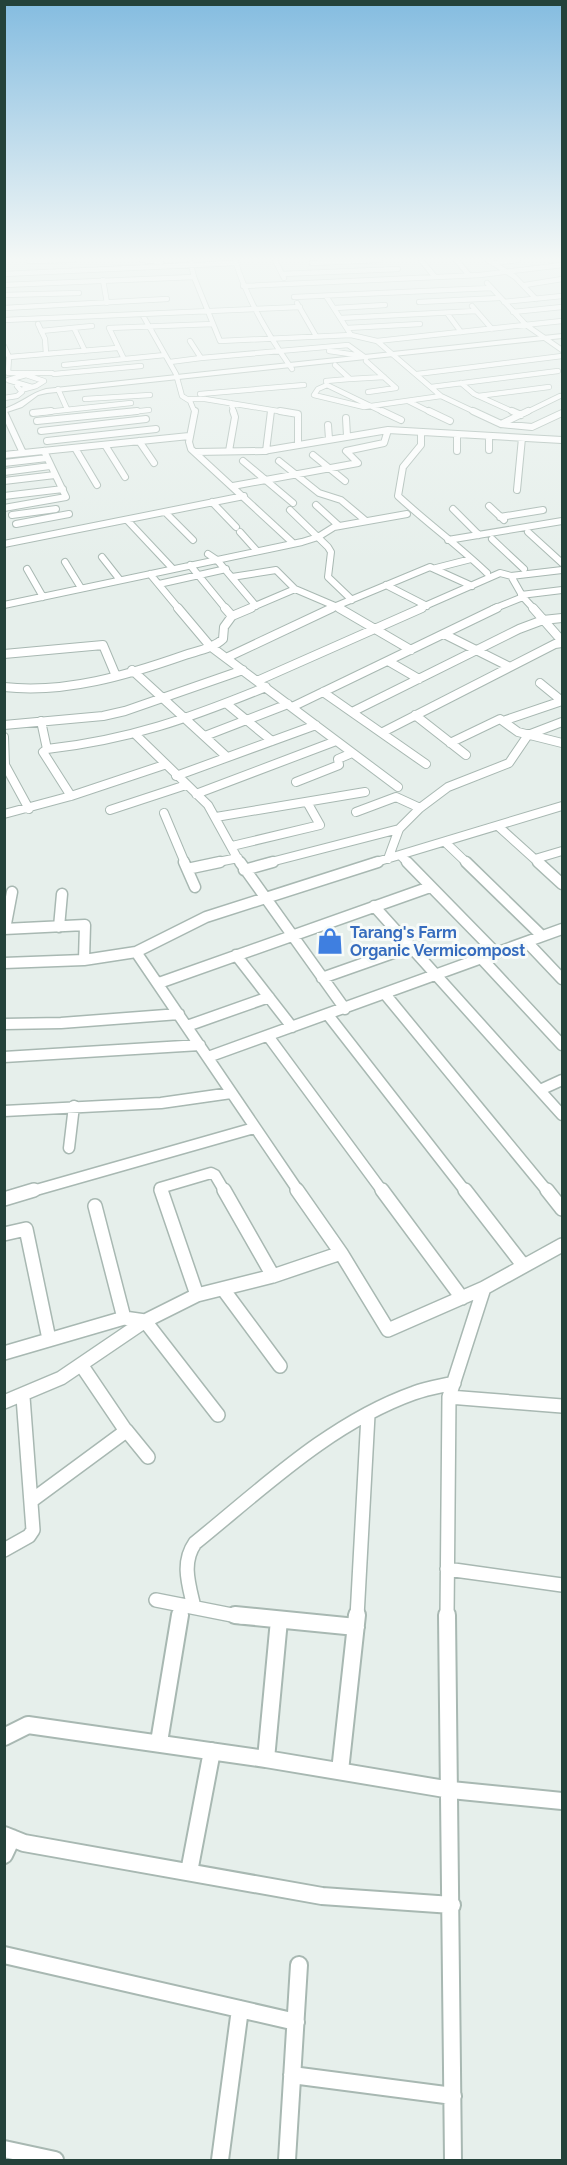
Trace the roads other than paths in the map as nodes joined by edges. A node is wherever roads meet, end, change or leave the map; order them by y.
1 (104, 361) edge
2 (138, 361) edge
3 (177, 361) edge
4 (286, 361) edge
5 (348, 361) edge
6 (355, 361) edge
7 (367, 361) edge
8 (401, 361) edge
9 (523, 361) edge
10 (545, 361) edge
11 (170, 362) joint
12 (517, 362) junction
13 (64, 365) dead end
14 (335, 365) junction
15 (141, 366) junction
16 (291, 368) junction
17 (560, 372) edge
18 (6, 373) edge
19 (417, 374) junction
20 (534, 374) junction
21 (384, 377) junction
22 (180, 379) junction
23 (348, 379) junction
24 (149, 381) junction
25 (4, 383) edge
26 (461, 383) junction
27 (304, 385) dead end
28 (327, 385) junction
29 (431, 387) junction
30 (549, 387) junction
31 (80, 388) junction
32 (58, 389) junction
33 (21, 390) junction
34 (34, 390) junction
35 (368, 392) dead end
36 (150, 395) dead end
37 (441, 396) junction
38 (478, 396) junction
39 (185, 397) junction
40 (561, 397) edge
41 (4, 398) edge
42 (85, 399) junction
43 (408, 400) junction
44 (24, 403) junction
45 (131, 403) dead end
46 (231, 404) junction
47 (373, 405) junction
48 (88, 407) junction
49 (67, 409) junction
50 (149, 410) dead end
51 (271, 410) junction
52 (4, 412) edge
53 (562, 412) edge
54 (33, 413) junction
55 (521, 415) junction
56 (346, 418) dead end
57 (146, 419) dead end
58 (401, 420) dead end
59 (37, 421) junction
60 (450, 421) dead end
61 (501, 424) junction
62 (328, 425) dead end
63 (156, 429) dead end
64 (41, 430) junction
65 (388, 430) junction
66 (422, 432) junction
67 (457, 434) junction
68 (189, 436) junction
69 (347, 436) junction
70 (489, 436) junction
71 (522, 438) junction
72 (329, 439) junction
73 (562, 440) edge
74 (46, 441) junction
75 (139, 441) junction
76 (105, 445) junction
77 (298, 445) junction
78 (75, 448) junction
79 (489, 450) dead end
80 (48, 451) junction
81 (228, 451) junction
82 (266, 451) junction
83 (457, 451) dead end
84 (195, 452) junction
85 (23, 453) junction
86 (4, 455) edge
87 (313, 455) dead end
88 (47, 458) junction
89 (243, 460) dead end
90 (279, 461) dead end
91 (4, 463) edge
92 (154, 463) dead end
93 (50, 466) junction
94 (329, 468) junction
95 (4, 472) edge
96 (294, 474) junction
97 (55, 475) junction
98 (125, 477) dead end
99 (267, 480) junction
100 (4, 481) edge
101 (345, 481) dead end
102 (97, 485) dead end
103 (233, 486) junction
104 (63, 489) junction
105 (517, 490) dead end
106 (243, 496) junction
107 (4, 497) edge
108 (212, 502) junction
109 (293, 503) dead end
110 (316, 505) dead end
111 (489, 506) dead end
112 (7, 507) edge
113 (56, 509) dead end
114 (453, 509) dead end
115 (290, 510) dead end
116 (543, 510) dead end
117 (165, 512) junction
118 (69, 514) dead end
119 (407, 514) dead end
120 (12, 515) junction
121 (500, 517) junction
122 (127, 520) junction
123 (366, 521) junction
124 (16, 524) junction
125 (562, 525) edge
126 (339, 526) junction
127 (516, 531) junction
128 (528, 532) junction
129 (479, 535) junction
130 (318, 537) junction
131 (492, 539) junction
132 (23, 540) junction
133 (193, 540) dead end
134 (447, 540) junction
135 (293, 543) junction
136 (4, 544) edge
137 (456, 544) junction
138 (257, 551) junction
139 (208, 554) dead end
140 (102, 557) dead end
141 (471, 558) junction
142 (217, 560) junction
143 (65, 562) dead end
144 (562, 562) edge
145 (190, 565) junction
146 (436, 568) junction
147 (27, 569) dead end
148 (173, 569) junction
149 (524, 569) dead end
150 (226, 570) junction
151 (562, 570) edge
152 (487, 573) dead end
153 (150, 574) junction
154 (198, 576) junction
155 (511, 576) junction
156 (232, 577) junction
157 (120, 580) junction
158 (159, 584) junction
159 (386, 585) junction
160 (472, 585) junction
161 (81, 588) junction
162 (295, 589) junction
163 (562, 590) edge
164 (522, 596) junction
165 (44, 597) junction
166 (352, 600) junction
167 (6, 603) edge
168 (256, 606) junction
169 (336, 606) junction
170 (427, 606) junction
171 (232, 616) junction
172 (562, 618) edge
173 (543, 620) junction
174 (376, 630) junction
175 (444, 634) junction
176 (562, 642) edge
177 (210, 646) junction
178 (475, 650) junction
179 (411, 651) junction
180 (4, 654) edge
181 (228, 657) junction
182 (388, 661) junction
183 (508, 666) junction
184 (243, 669) junction
185 (132, 670) junction
186 (116, 676) junction
187 (419, 679) junction
188 (257, 681) junction
189 (540, 683) dead end
190 (4, 687) edge
191 (266, 687) junction
192 (324, 692) junction
193 (165, 698) junction
194 (562, 701) edge
195 (226, 704) junction
196 (290, 706) junction
197 (352, 712) junction
198 (415, 716) junction
199 (185, 717) junction
200 (41, 721) junction
201 (248, 721) junction
202 (503, 721) junction
203 (562, 722) edge
204 (4, 725) edge
205 (316, 725) junction
206 (383, 732) junction
207 (135, 734) junction
208 (528, 735) junction
209 (205, 736) junction
210 (4, 737) edge
211 (272, 741) junction
212 (336, 741) junction
213 (450, 743) junction
214 (562, 743) edge
215 (47, 749) junction
216 (352, 753) junction
217 (466, 755) dead end
218 (227, 757) junction
219 (426, 764) dead end
220 (5, 765) edge
221 (164, 765) junction
222 (176, 776) junction
223 (296, 782) dead end
224 (15, 783) junction
225 (186, 785) junction
226 (4, 786) edge
227 (398, 786) dead end
228 (364, 792) dead end
229 (196, 794) junction
230 (71, 796) junction
231 (307, 802) junction
232 (424, 805) junction
233 (562, 806) edge
234 (29, 809) junction
235 (110, 810) dead end
236 (356, 812) dead end
237 (164, 813) dead end
238 (4, 814) edge
239 (216, 817) junction
240 (498, 826) junction
241 (399, 829) junction
242 (445, 842) junction
243 (232, 846) junction
244 (562, 851) edge
245 (401, 856) junction
246 (238, 858) junction
247 (388, 859) junction
248 (535, 859) junction
249 (188, 869) junction
250 (244, 870) junction
251 (562, 884) edge
252 (195, 887) dead end
253 (430, 887) junction
254 (12, 892) dead end
255 (62, 894) dead end
256 (263, 897) junction
257 (374, 906) junction
258 (59, 927) junction
259 (5, 929) edge
260 (562, 929) edge
261 (291, 936) junction
262 (542, 936) junction
263 (527, 942) junction
264 (410, 947) junction
265 (135, 952) junction
266 (496, 953) junction
267 (236, 955) junction
268 (482, 958) junction
269 (84, 960) junction
270 (4, 963) edge
271 (436, 976) junction
272 (322, 978) junction
273 (562, 979) edge
274 (159, 983) junction
275 (385, 994) junction
276 (269, 997) junction
277 (345, 1009) junction
278 (179, 1014) junction
279 (328, 1015) junction
280 (4, 1024) edge
281 (187, 1026) junction
282 (292, 1027) junction
283 (268, 1036) junction
284 (200, 1045) junction
285 (562, 1045) edge
286 (4, 1057) edge
287 (208, 1057) junction
288 (562, 1080) edge
289 (540, 1090) junction
290 (231, 1093) junction
291 (74, 1107) junction
292 (4, 1111) edge
293 (562, 1115) edge
294 (254, 1128) junction
295 (69, 1148) dead end
296 (4, 1199) edge
297 (95, 1206) dead end
298 (562, 1209) edge
299 (4, 1234) edge
300 (562, 1245) edge
301 (341, 1252) junction
302 (524, 1265) junction
303 (273, 1276) junction
304 (484, 1288) junction
305 (223, 1289) junction
306 (197, 1295) junction
307 (462, 1298) junction
308 (124, 1318) junction
309 (145, 1321) junction
310 (49, 1338) junction
311 (4, 1353) edge
312 (81, 1366) junction
313 (280, 1366) dead end
314 (451, 1390) junction
315 (23, 1397) junction
316 (4, 1402) edge
317 (562, 1406) edge
318 (368, 1414) junction
319 (218, 1415) dead end
320 (126, 1430) junction
321 (148, 1457) dead end
322 (31, 1501) junction
323 (4, 1550) edge
324 (447, 1569) junction
325 (562, 1585) edge
326 (156, 1600) dead end
327 (188, 1606) junction
328 (279, 1620) junction
329 (356, 1627) junction
330 (4, 1737) edge
331 (159, 1742) junction
332 (212, 1751) junction
333 (266, 1759) junction
334 (340, 1771) junction
335 (451, 1790) junction
336 (562, 1801) edge
337 (8, 1836) edge
338 (4, 1855) edge
339 (189, 1872) junction
340 (452, 1905) junction
341 (4, 1955) edge
342 (299, 1965) dead end
343 (240, 2009) junction
344 (296, 2022) junction
345 (292, 2075) junction
346 (453, 2096) junction
347 (4, 2149) edge
348 (55, 2160) edge
349 (220, 2160) edge
350 (287, 2160) edge
351 (453, 2160) edge

1 - 13 street
2 - 15 street
3 - 11 street
4 - 16 street
5 - 16 street
6 - 14 street
7 - 21 street
8 - 19 street
9 - 12 street
10 - 17 street
11 - 22 street
12 - 19 street
12 - 20 street
14 - 16 street
14 - 23 street
15 - 18 street
15 - 24 street
16 - 22 street
17 - 20 street
19 - 29 street
20 - 26 street
20 - 30 street
21 - 23 street
21 - 35 street
22 - 24 street
22 - 39 street
23 - 28 street
24 - 31 street
25 - 33 street
26 - 29 street
26 - 38 street
27 - 39 street
28 - 47 street
28 - 47 street
29 - 37 street
30 - 38 street
30 - 40 street
31 - 32 street
31 - 42 street
32 - 34 street
32 - 49 street
33 - 34 street
33 - 41 street
34 - 34 street
34 - 44 street
36 - 42 street
37 - 43 street
37 - 61 street
38 - 55 street
39 - 46 street
39 - 68 street
40 - 55 street
42 - 48 street
43 - 47 street
43 - 60 street
44 - 52 street
44 - 54 street
45 - 48 street
46 - 51 street
46 - 81 street
47 - 58 street
48 - 49 street
49 - 54 street
50 - 59 street
51 - 77 street
51 - 82 street
52 - 85 street
53 - 61 street
54 - 59 street
55 - 61 street
56 - 69 street
57 - 64 street
59 - 64 street
62 - 72 street
63 - 74 street
64 - 74 street
65 - 66 street
65 - 69 street
65 - 94 street
66 - 67 street
66 - 134 street
67 - 70 street
67 - 83 street
68 - 75 street
68 - 84 street
69 - 72 street
70 - 71 street
70 - 79 street
71 - 73 street
71 - 105 street
72 - 77 street
74 - 80 street
75 - 76 street
75 - 92 street
76 - 78 street
76 - 98 street
77 - 82 street
78 - 80 street
78 - 102 street
80 - 85 street
80 - 88 street
81 - 82 street
81 - 84 street
84 - 103 street
85 - 86 street
87 - 94 street
88 - 91 street
88 - 93 street
89 - 99 street
90 - 96 street
93 - 95 street
93 - 97 street
94 - 96 street
94 - 101 street
96 - 99 street
96 - 123 street
97 - 100 street
97 - 104 street
99 - 103 street
99 - 109 street
103 - 106 street
104 - 107 street
104 - 112 street
106 - 108 street
106 - 135 street
107 - 112 street
108 - 117 street
108 - 138 street
110 - 126 street
111 - 121 street
112 - 120 street
113 - 120 street
114 - 129 street
115 - 130 street
116 - 121 street
117 - 122 street
117 - 133 street
118 - 124 street
119 - 123 street
120 - 124 street
121 - 127 street
122 - 132 street
122 - 148 street
123 - 126 street
124 - 132 street
125 - 127 street
125 - 128 street
126 - 130 street
127 - 128 street
127 - 129 street
127 - 131 street
128 - 144 street
129 - 134 street
130 - 135 street
130 - 166 street
131 - 137 street
131 - 149 street
132 - 136 street
134 - 137 street
135 - 138 street
137 - 141 street
138 - 142 street
139 - 142 street
140 - 157 street
141 - 146 street
141 - 152 street
142 - 145 street
142 - 150 street
143 - 161 street
145 - 148 street
145 - 154 street
146 - 159 street
146 - 160 street
147 - 165 street
148 - 153 street
150 - 154 street
150 - 156 street
151 - 155 street
153 - 157 street
153 - 158 street
154 - 158 street
154 - 171 street
155 - 160 street
155 - 164 street
156 - 162 street
156 - 168 street
157 - 161 street
158 - 177 street
159 - 166 street
159 - 170 street
160 - 170 street
161 - 165 street
162 - 168 street
162 - 169 street
163 - 164 street
164 - 173 street
164 - 175 street
165 - 167 street
166 - 169 street
168 - 171 street
169 - 174 street
169 - 181 street
170 - 174 street
171 - 177 street
172 - 173 street
173 - 176 street
173 - 178 street
174 - 179 street
174 - 188 street
175 - 178 street
175 - 179 street
176 - 183 street
177 - 181 street
177 - 185 street
178 - 183 street
178 - 187 street
179 - 182 street
180 - 186 street
181 - 184 street
182 - 187 street
182 - 192 street
183 - 198 street
184 - 188 street
184 - 193 street
185 - 186 street
185 - 193 street
186 - 190 street
187 - 197 street
188 - 191 street
189 - 194 street
191 - 195 street
191 - 196 street
192 - 196 street
192 - 197 street
193 - 199 street
193 - 200 street
194 - 202 street
195 - 199 street
195 - 201 street
196 - 201 street
196 - 205 street
197 - 206 street
198 - 206 street
198 - 213 street
199 - 207 street
199 - 209 street
200 - 204 street
200 - 215 street
201 - 209 street
201 - 211 street
202 - 208 street
202 - 213 street
203 - 208 street
205 - 211 street
205 - 212 street
206 - 219 street
207 - 215 street
207 - 221 street
208 - 214 street
208 - 232 street
209 - 218 street
210 - 220 street
211 - 218 street
212 - 216 street
212 - 229 street
213 - 217 street
215 - 230 street
216 - 223 street
216 - 227 street
218 - 222 street
220 - 224 street
221 - 222 street
221 - 230 street
222 - 225 street
224 - 226 street
224 - 234 street
225 - 229 street
225 - 235 street
228 - 231 street
229 - 239 street
230 - 234 street
231 - 239 street
231 - 243 street
232 - 236 street
232 - 241 street
233 - 240 street
234 - 238 street
237 - 249 street
239 - 243 street
240 - 242 street
240 - 248 street
241 - 247 street
241 - 250 street
242 - 245 street
242 - 262 street
243 - 246 street
244 - 248 street
245 - 247 street
245 - 253 street
246 - 249 street
246 - 250 street
247 - 256 street
248 - 251 street
249 - 252 street
250 - 256 street
253 - 257 street
253 - 266 street
254 - 259 street
255 - 258 street
256 - 261 street
256 - 265 street
257 - 261 street
257 - 264 street
258 - 259 street
258 - 269 street
260 - 262 street
261 - 267 street
261 - 272 street
262 - 263 street
263 - 266 street
263 - 273 street
264 - 271 street
264 - 272 street
265 - 269 street
265 - 274 street
266 - 268 street
267 - 274 street
267 - 276 street
268 - 271 street
268 - 285 street
269 - 270 street
271 - 275 street
271 - 289 street
272 - 277 street
274 - 278 street
275 - 277 street
275 - 298 street
276 - 281 street
276 - 282 street
277 - 279 street
278 - 280 street
278 - 281 street
279 - 282 street
279 - 302 street
281 - 284 street
282 - 283 street
283 - 287 street
283 - 307 street
284 - 286 street
284 - 287 street
287 - 290 street
288 - 289 street
289 - 293 street
290 - 291 street
290 - 294 street
291 - 292 street
291 - 295 street
294 - 296 street
294 - 301 street
297 - 308 street
299 - 310 street
300 - 302 street
301 - 303 street
301 - 307 street
302 - 304 street
303 - 305 street
303 - 306 street
304 - 307 street
304 - 314 street
305 - 306 street
305 - 313 street
306 - 309 street
308 - 309 street
308 - 310 street
309 - 312 street
309 - 319 street
310 - 311 street
312 - 315 street
312 - 320 street
314 - 317 street
314 - 318 street
314 - 324 street
315 - 316 street
315 - 322 street
318 - 327 street
318 - 329 street
320 - 321 street
320 - 322 street
322 - 323 street
324 - 325 street
324 - 335 street
326 - 327 street
327 - 328 street
327 - 331 street
328 - 329 street
328 - 333 street
329 - 334 street
330 - 331 street
331 - 332 street
332 - 333 street
332 - 339 street
333 - 334 street
334 - 335 street
335 - 336 street
335 - 340 street
337 - 338 street
337 - 339 street
339 - 340 street
340 - 346 street
341 - 343 street
342 - 344 street
343 - 344 street
343 - 349 street
344 - 345 street
345 - 346 street
345 - 350 street
346 - 351 street
347 - 348 street

